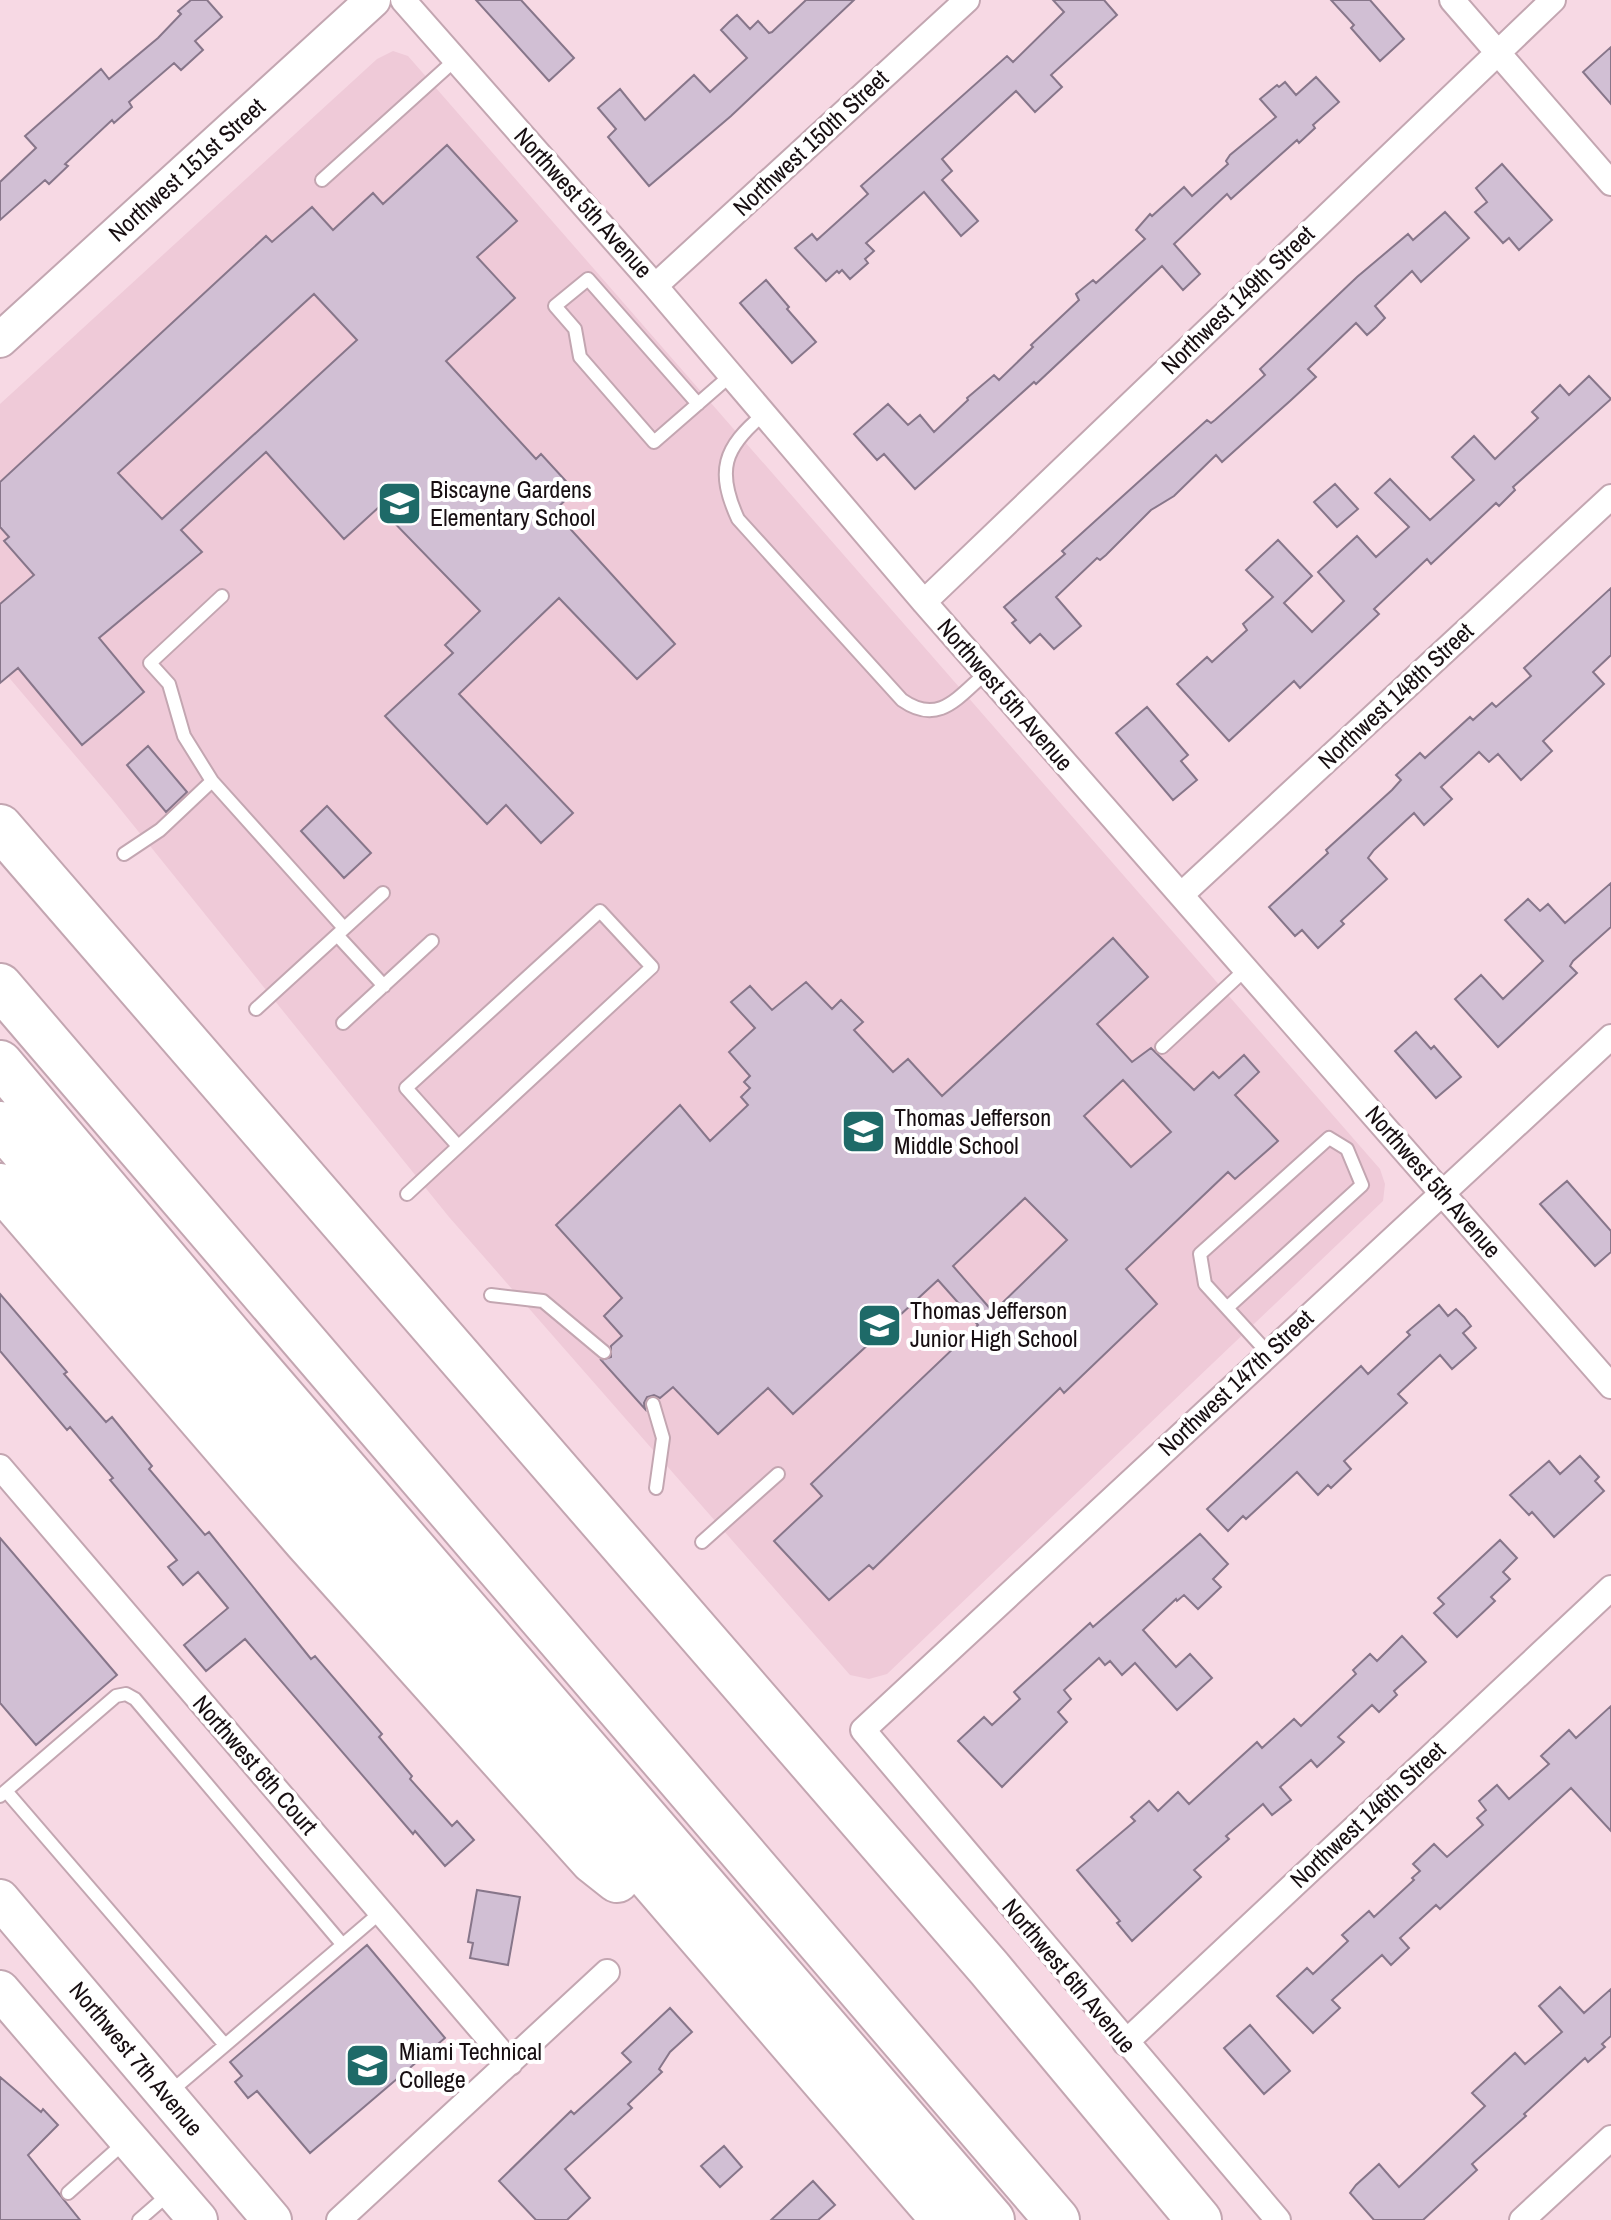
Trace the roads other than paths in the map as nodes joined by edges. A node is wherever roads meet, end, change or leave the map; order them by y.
1 (373, 0) edge
2 (403, 0) edge
3 (967, 0) edge
4 (1452, 0) edge
5 (1553, 0) edge
6 (1496, 52) junction
7 (455, 60) junction
8 (322, 180) dead end
9 (1611, 183) edge
10 (655, 286) junction
11 (0, 340) edge
12 (731, 375) junction
13 (698, 404) junction
14 (764, 414) junction
15 (1611, 497) edge
16 (222, 596) dead end
17 (924, 602) junction
18 (986, 673) junction
19 (212, 781) junction
20 (0, 827) edge
21 (124, 854) dead end
22 (383, 893) dead end
23 (1181, 895) junction
24 (340, 931) junction
25 (432, 941) dead end
26 (1246, 969) junction
27 (0, 970) edge
28 (0, 986) edge
29 (384, 986) junction
30 (256, 1009) dead end
31 (343, 1023) dead end
32 (1611, 1037) edge
33 (1162, 1047) dead end
34 (0, 1063) edge
35 (0, 1124) edge
36 (458, 1146) junction
37 (0, 1186) edge
38 (1442, 1191) junction
39 (407, 1194) dead end
40 (491, 1295) dead end
41 (270, 1299) junction
42 (1228, 1307) junction
43 (604, 1352) dead end
44 (1268, 1353) junction
45 (1611, 1386) edge
46 (653, 1404) dead end
47 (0, 1467) edge
48 (778, 1474) dead end
49 (656, 1488) dead end
50 (702, 1542) dead end
51 (1611, 1588) edge
52 (863, 1730) joint
53 (3, 1794) edge
54 (0, 1899) edge
55 (381, 1912) junction
56 (342, 1944) junction
57 (725, 1969) junction
58 (607, 1972) dead end
59 (5, 2008) edge
60 (1125, 2043) junction
61 (225, 2045) junction
62 (510, 2063) junction
63 (167, 2095) junction
64 (1611, 2138) edge
65 (129, 2140) junction
66 (173, 2191) junction
67 (68, 2193) dead end
68 (139, 2220) edge
69 (198, 2220) edge
70 (272, 2220) edge
71 (339, 2220) edge
72 (944, 2220) edge
73 (992, 2220) edge
74 (1057, 2220) edge
75 (1199, 2220) edge
76 (1278, 2220) edge
77 (1522, 2220) edge

1 - 11 street, Northwest 151st Street
2 - 7 street, Northwest 5th Avenue
3 - 10 street, Northwest 150th Street
4 - 6 street
5 - 6 street, Northwest 149th Street
6 - 9 street
6 - 17 street, Northwest 149th Street
7 - 8 lane
7 - 10 street, Northwest 5th Avenue
10 - 12 street, Northwest 5th Avenue
12 - 13 lane
12 - 14 street, Northwest 5th Avenue
13 - 13 lane
14 - 17 street, Northwest 5th Avenue
14 - 18 lane
15 - 23 street, Northwest 148th Street
16 - 19 lane
17 - 18 street, Northwest 5th Avenue
18 - 23 street, Northwest 5th Avenue
19 - 21 lane
19 - 24 lane
20 - 75 highway
22 - 24 lane
23 - 26 street, Northwest 5th Avenue
24 - 29 lane
24 - 30 lane
25 - 29 lane
26 - 33 lane
26 - 38 street, Northwest 5th Avenue
27 - 41 highway
28 - 41 highway
29 - 31 lane
32 - 38 street, Northwest 147th Street
34 - 73 highway
35 - 57 highway
36 - 36 lane
36 - 39 lane
37 - 57 highway
38 - 44 street, Northwest 147th Street
38 - 45 street, Northwest 5th Avenue
40 - 43 lane
41 - 74 highway
42 - 42 lane
42 - 44 lane
44 - 52 street, Northwest 147th Street
46 - 49 lane
47 - 55 street, Northwest 6th Court
48 - 50 lane
51 - 60 street, Northwest 146th Street
52 - 60 street, Northwest 6th Avenue
53 - 56 lane
53 - 61 lane
54 - 63 main road, Northwest 7th Avenue
55 - 56 lane
55 - 62 street, Northwest 6th Court
56 - 61 lane
57 - 72 highway
58 - 62 street
59 - 65 main road
60 - 76 street, Northwest 6th Avenue
61 - 63 lane
62 - 71 street
63 - 70 main road, Northwest 7th Avenue
64 - 77 street
65 - 66 main road
65 - 67 lane
66 - 68 lane
66 - 69 main road

